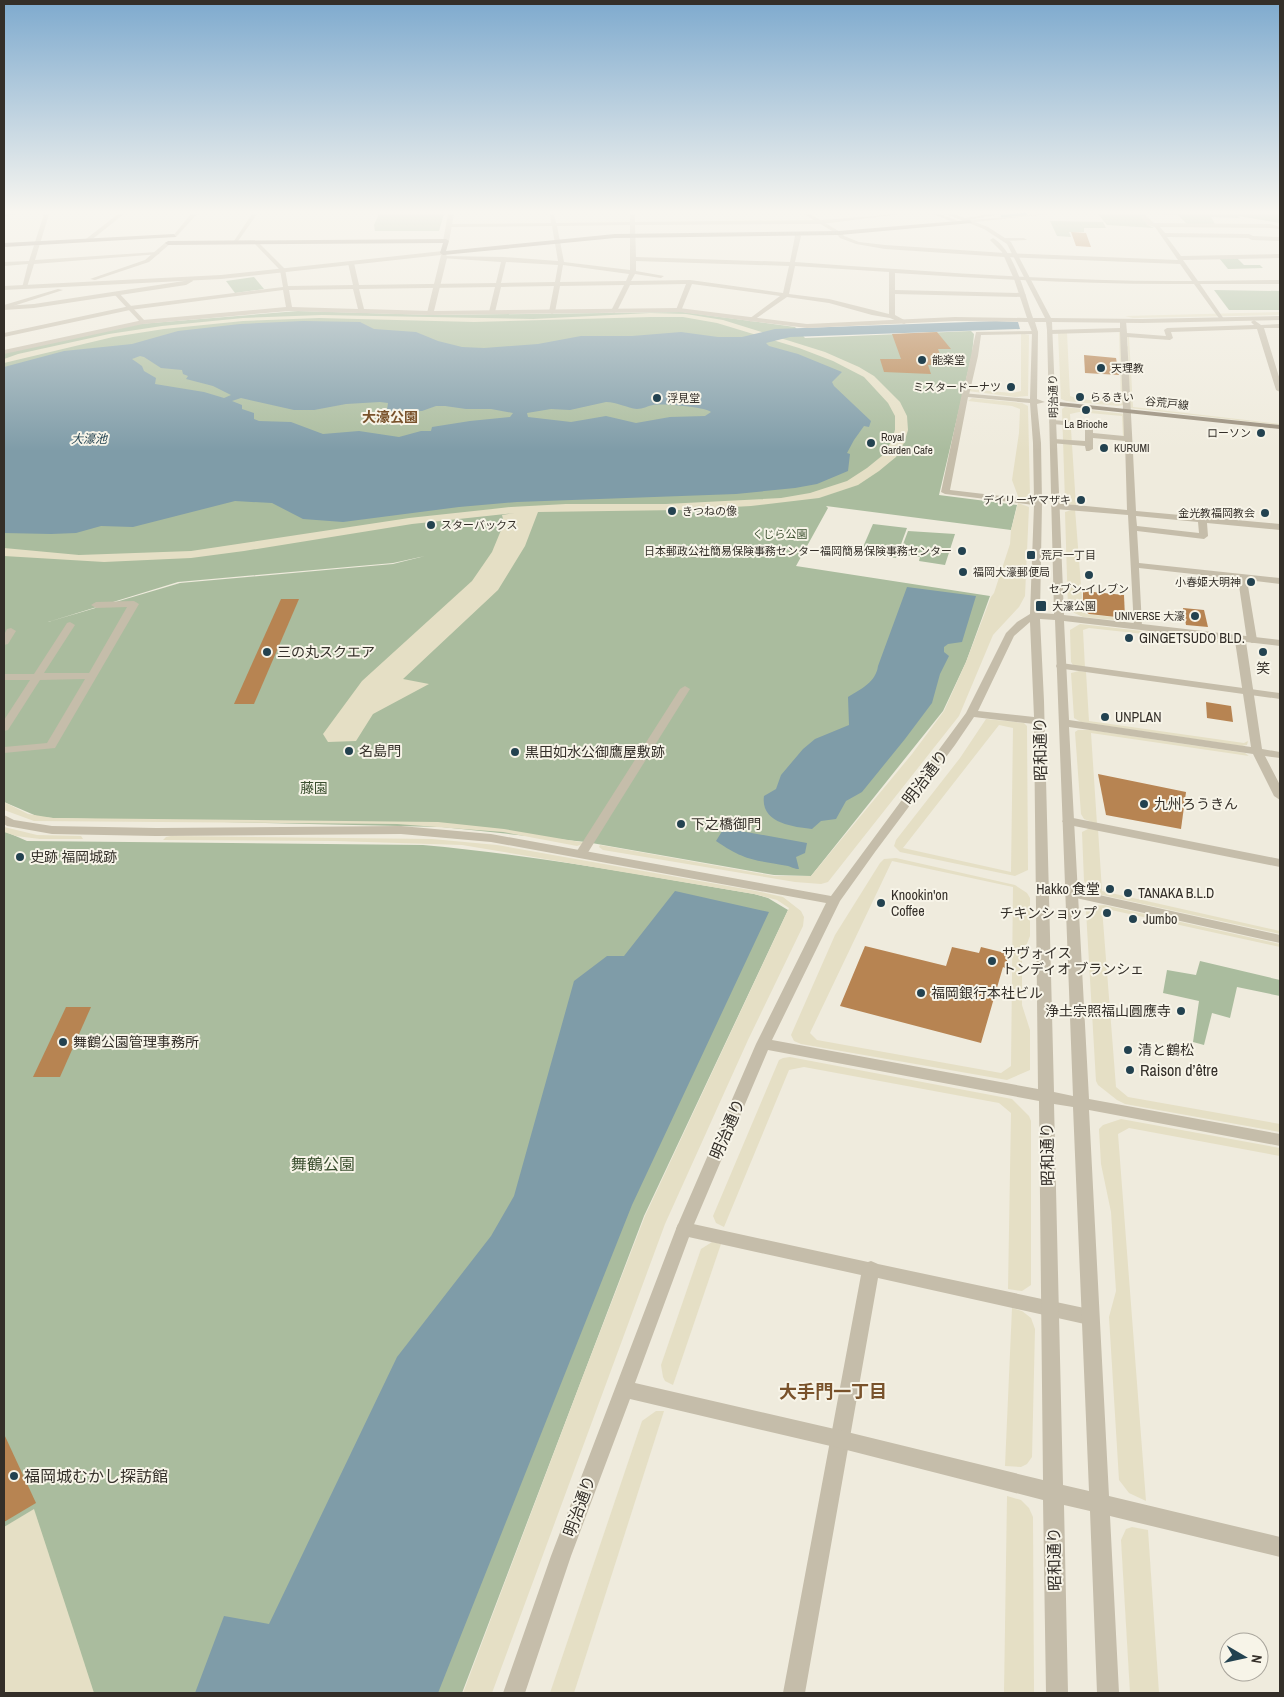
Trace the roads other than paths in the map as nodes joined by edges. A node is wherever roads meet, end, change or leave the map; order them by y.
1 (50, 293) edge
2 (115, 293) edge
3 (116, 293) edge
4 (245, 293) edge
5 (287, 293) edge
6 (357, 293) edge
7 (434, 293) edge
8 (496, 293) edge
9 (555, 293) edge
10 (622, 293) edge
11 (686, 293) edge
12 (773, 293) edge
13 (891, 293) edge
14 (944, 293) edge
15 (1035, 293) edge
16 (1201, 293) edge
17 (786, 295) junction
18 (1023, 295) joint
19 (4, 307) edge
20 (130, 308) junction
21 (289, 309) junction
22 (679, 310) junction
23 (361, 311) junction
24 (614, 311) junction
25 (492, 312) junction
26 (552, 312) junction
27 (430, 313) junction
28 (892, 316) junction
29 (1250, 318) junction
30 (1280, 318) edge
31 (1221, 319) junction
32 (752, 320) junction
33 (1033, 321) junction
34 (1049, 321) junction
35 (1123, 321) junction
36 (143, 322) junction
37 (904, 322) junction
38 (1280, 326) edge
39 (1260, 327) junction
40 (1035, 331) junction
41 (1050, 331) junction
42 (1124, 333) junction
43 (4, 335) edge
44 (4, 352) edge
45 (1280, 390) edge
46 (964, 395) junction
47 (1034, 401) junction
48 (1052, 403) junction
49 (1128, 410) junction
50 (1053, 422) junction
51 (1280, 427) edge
52 (1090, 435) junction
53 (1129, 439) junction
54 (1054, 441) junction
55 (1038, 503) junction
56 (1056, 506) junction
57 (1131, 514) junction
58 (1202, 519) junction
59 (1280, 526) edge
60 (1132, 528) junction
61 (1134, 565) junction
62 (1242, 577) junction
63 (1280, 581) edge
64 (96, 605) dead end
65 (1035, 615) junction
66 (1059, 618) junction
67 (70, 625) dead end
68 (1137, 626) junction
69 (4, 632) edge
70 (1240, 638) junction
71 (1252, 640) junction
72 (4, 642) edge
73 (1280, 643) edge
74 (1061, 666) junction
75 (90, 676) junction
76 (4, 677) edge
77 (36, 677) junction
78 (685, 688) dead end
79 (1247, 692) junction
80 (1280, 696) edge
81 (971, 713) junction
82 (1039, 721) junction
83 (1064, 723) junction
84 (4, 728) edge
85 (4, 750) edge
86 (1257, 751) junction
87 (1280, 755) edge
88 (1280, 796) edge
89 (4, 819) edge
90 (1068, 820) junction
91 (581, 854) junction
92 (1280, 864) edge
93 (1072, 893) junction
94 (834, 901) junction
95 (1280, 939) edge
96 (763, 1044) junction
97 (1046, 1097) junction
98 (1082, 1103) junction
99 (1280, 1140) edge
100 (684, 1229) junction
101 (871, 1268) junction
102 (1051, 1308) junction
103 (1089, 1317) junction
104 (623, 1389) junction
105 (839, 1439) junction
106 (1053, 1492) junction
107 (1100, 1504) junction
108 (1280, 1547) edge
109 (514, 1693) edge
110 (794, 1693) edge
111 (1057, 1693) edge
112 (1108, 1693) edge

1 - 19 street
2 - 19 street
3 - 20 street
4 - 20 street
5 - 21 street
6 - 23 street
7 - 27 street
8 - 25 street
9 - 26 street
10 - 24 street
11 - 22 street
12 - 17 street
13 - 28 street
14 - 18 street
15 - 34 street
16 - 31 street
17 - 28 street
17 - 32 street
18 - 33 street
20 - 36 street
20 - 43 street
21 - 23 street
21 - 36 street
22 - 24 street
22 - 32 street
23 - 27 street
24 - 26 street
25 - 26 street
25 - 27 street
28 - 37 street
29 - 30 street
29 - 31 street
29 - 39 street
31 - 35 street
32 - 37 street
33 - 34 street
33 - 37 street
33 - 40 street, 明治通り
34 - 35 street
34 - 41 street, 明治通り
35 - 42 street
36 - 44 street
38 - 39 street
39 - 42 street
39 - 45 street
40 - 46 street
40 - 47 street, 明治通り
41 - 42 street
41 - 48 street, 明治通り
42 - 49 street
46 - 47 street
46 - 55 street
47 - 48 street
47 - 55 street, 明治通り
48 - 49 main road, 谷荒戸線
48 - 50 street, 明治通り
49 - 51 main road, 谷荒戸線
49 - 53 street
50 - 52 street
50 - 54 street, 明治通り
52 - 53 street
52 - 54 street
53 - 57 street
54 - 56 street, 明治通り
55 - 65 street, 明治通り
56 - 57 street
56 - 66 street, 明治通り
57 - 58 street
57 - 60 street
58 - 59 street
58 - 60 street
60 - 61 street
61 - 62 street
61 - 68 street
62 - 63 street
62 - 71 street
64 - 75 street
65 - 66 street
65 - 81 street, 明治通り
65 - 82 street, 昭和通り
66 - 68 street
66 - 74 street, 昭和通り
67 - 77 street
68 - 70 street
69 - 72 street
70 - 71 street
70 - 79 street
71 - 73 street
74 - 79 street
74 - 83 street, 昭和通り
75 - 77 street
75 - 85 street
76 - 77 street
77 - 84 street
78 - 91 street
79 - 80 street
79 - 86 street
81 - 82 street
81 - 94 street, 明治通り
82 - 97 street, 昭和通り
83 - 86 street
83 - 90 street, 昭和通り
86 - 87 street
86 - 88 street
89 - 91 street
90 - 92 street
90 - 93 street, 昭和通り
91 - 94 street
93 - 95 street
93 - 98 street, 昭和通り
94 - 96 street, 明治通り
96 - 97 street
96 - 100 street, 明治通り
97 - 98 street
97 - 102 street, 昭和通り
98 - 99 street
98 - 103 street, 昭和通り
100 - 101 street
100 - 104 street, 明治通り
101 - 102 street
101 - 105 street
102 - 103 street
102 - 106 street, 昭和通り
103 - 107 street, 昭和通り
104 - 105 street
104 - 109 street, 明治通り
105 - 106 street
105 - 110 street
106 - 107 street
106 - 111 street, 昭和通り
107 - 108 street
107 - 112 street, 昭和通り

